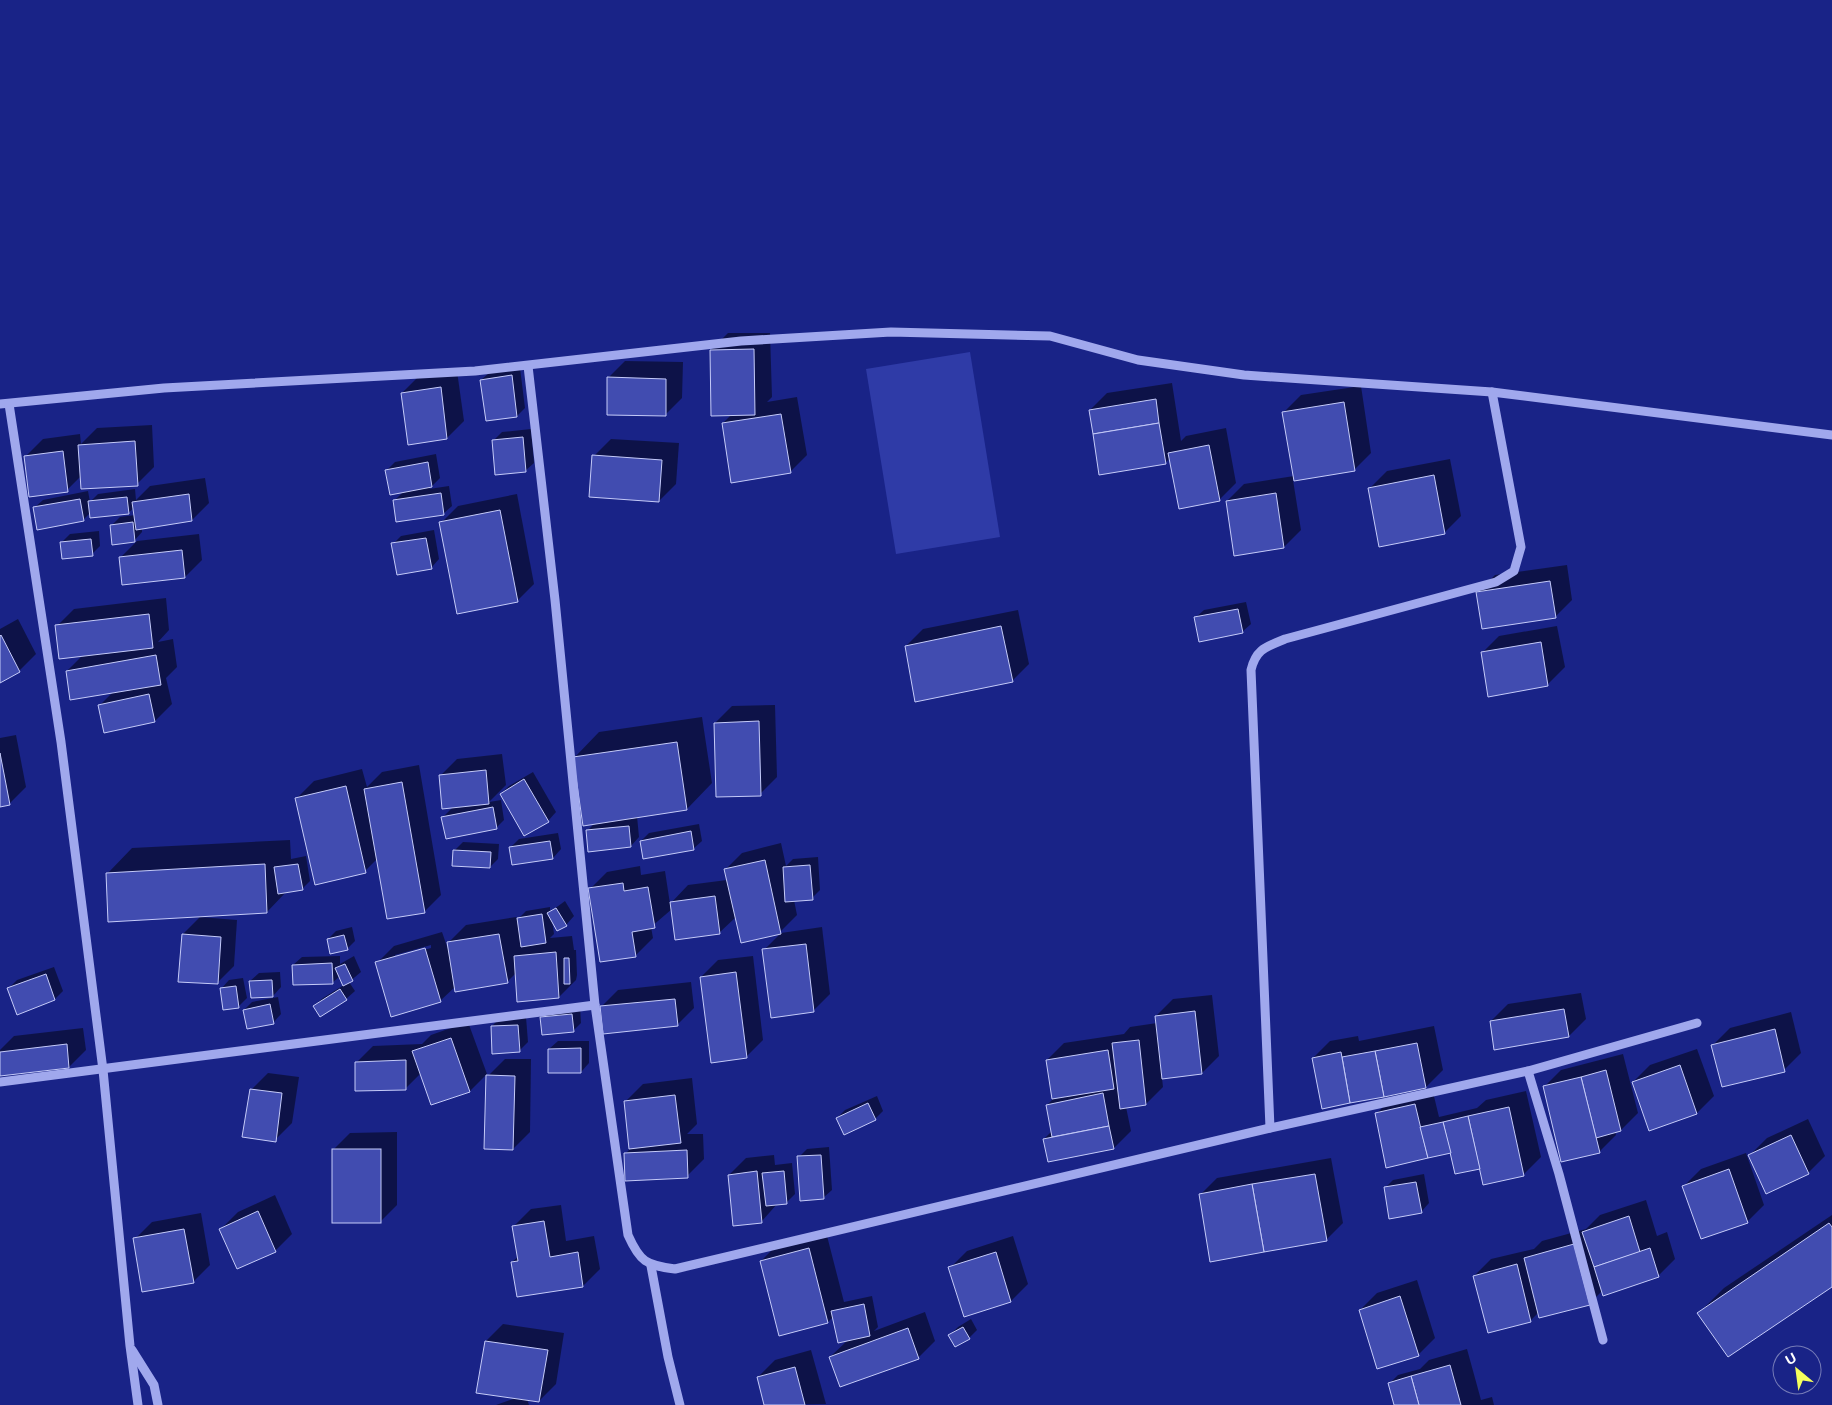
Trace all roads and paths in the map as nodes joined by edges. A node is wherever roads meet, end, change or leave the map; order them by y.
1 (528, 366) junction
2 (1492, 392) junction
3 (4, 404) edge
4 (1832, 435) edge
5 (595, 1005) junction
6 (1697, 1023) dead end
7 (103, 1070) junction
8 (1528, 1071) junction
9 (0, 1082) edge
10 (1270, 1128) junction
11 (651, 1266) junction
12 (1603, 1340) dead end
13 (130, 1346) junction
14 (138, 1405) edge
15 (158, 1405) edge
16 (680, 1405) edge

1 - 2 street
1 - 3 street
1 - 5 street
2 - 4 street
2 - 10 street
3 - 7 street
5 - 7 street
5 - 11 street
6 - 8 street
7 - 9 street
7 - 13 street
8 - 10 street
8 - 12 street
10 - 11 street
11 - 16 street
13 - 14 street
13 - 15 street

